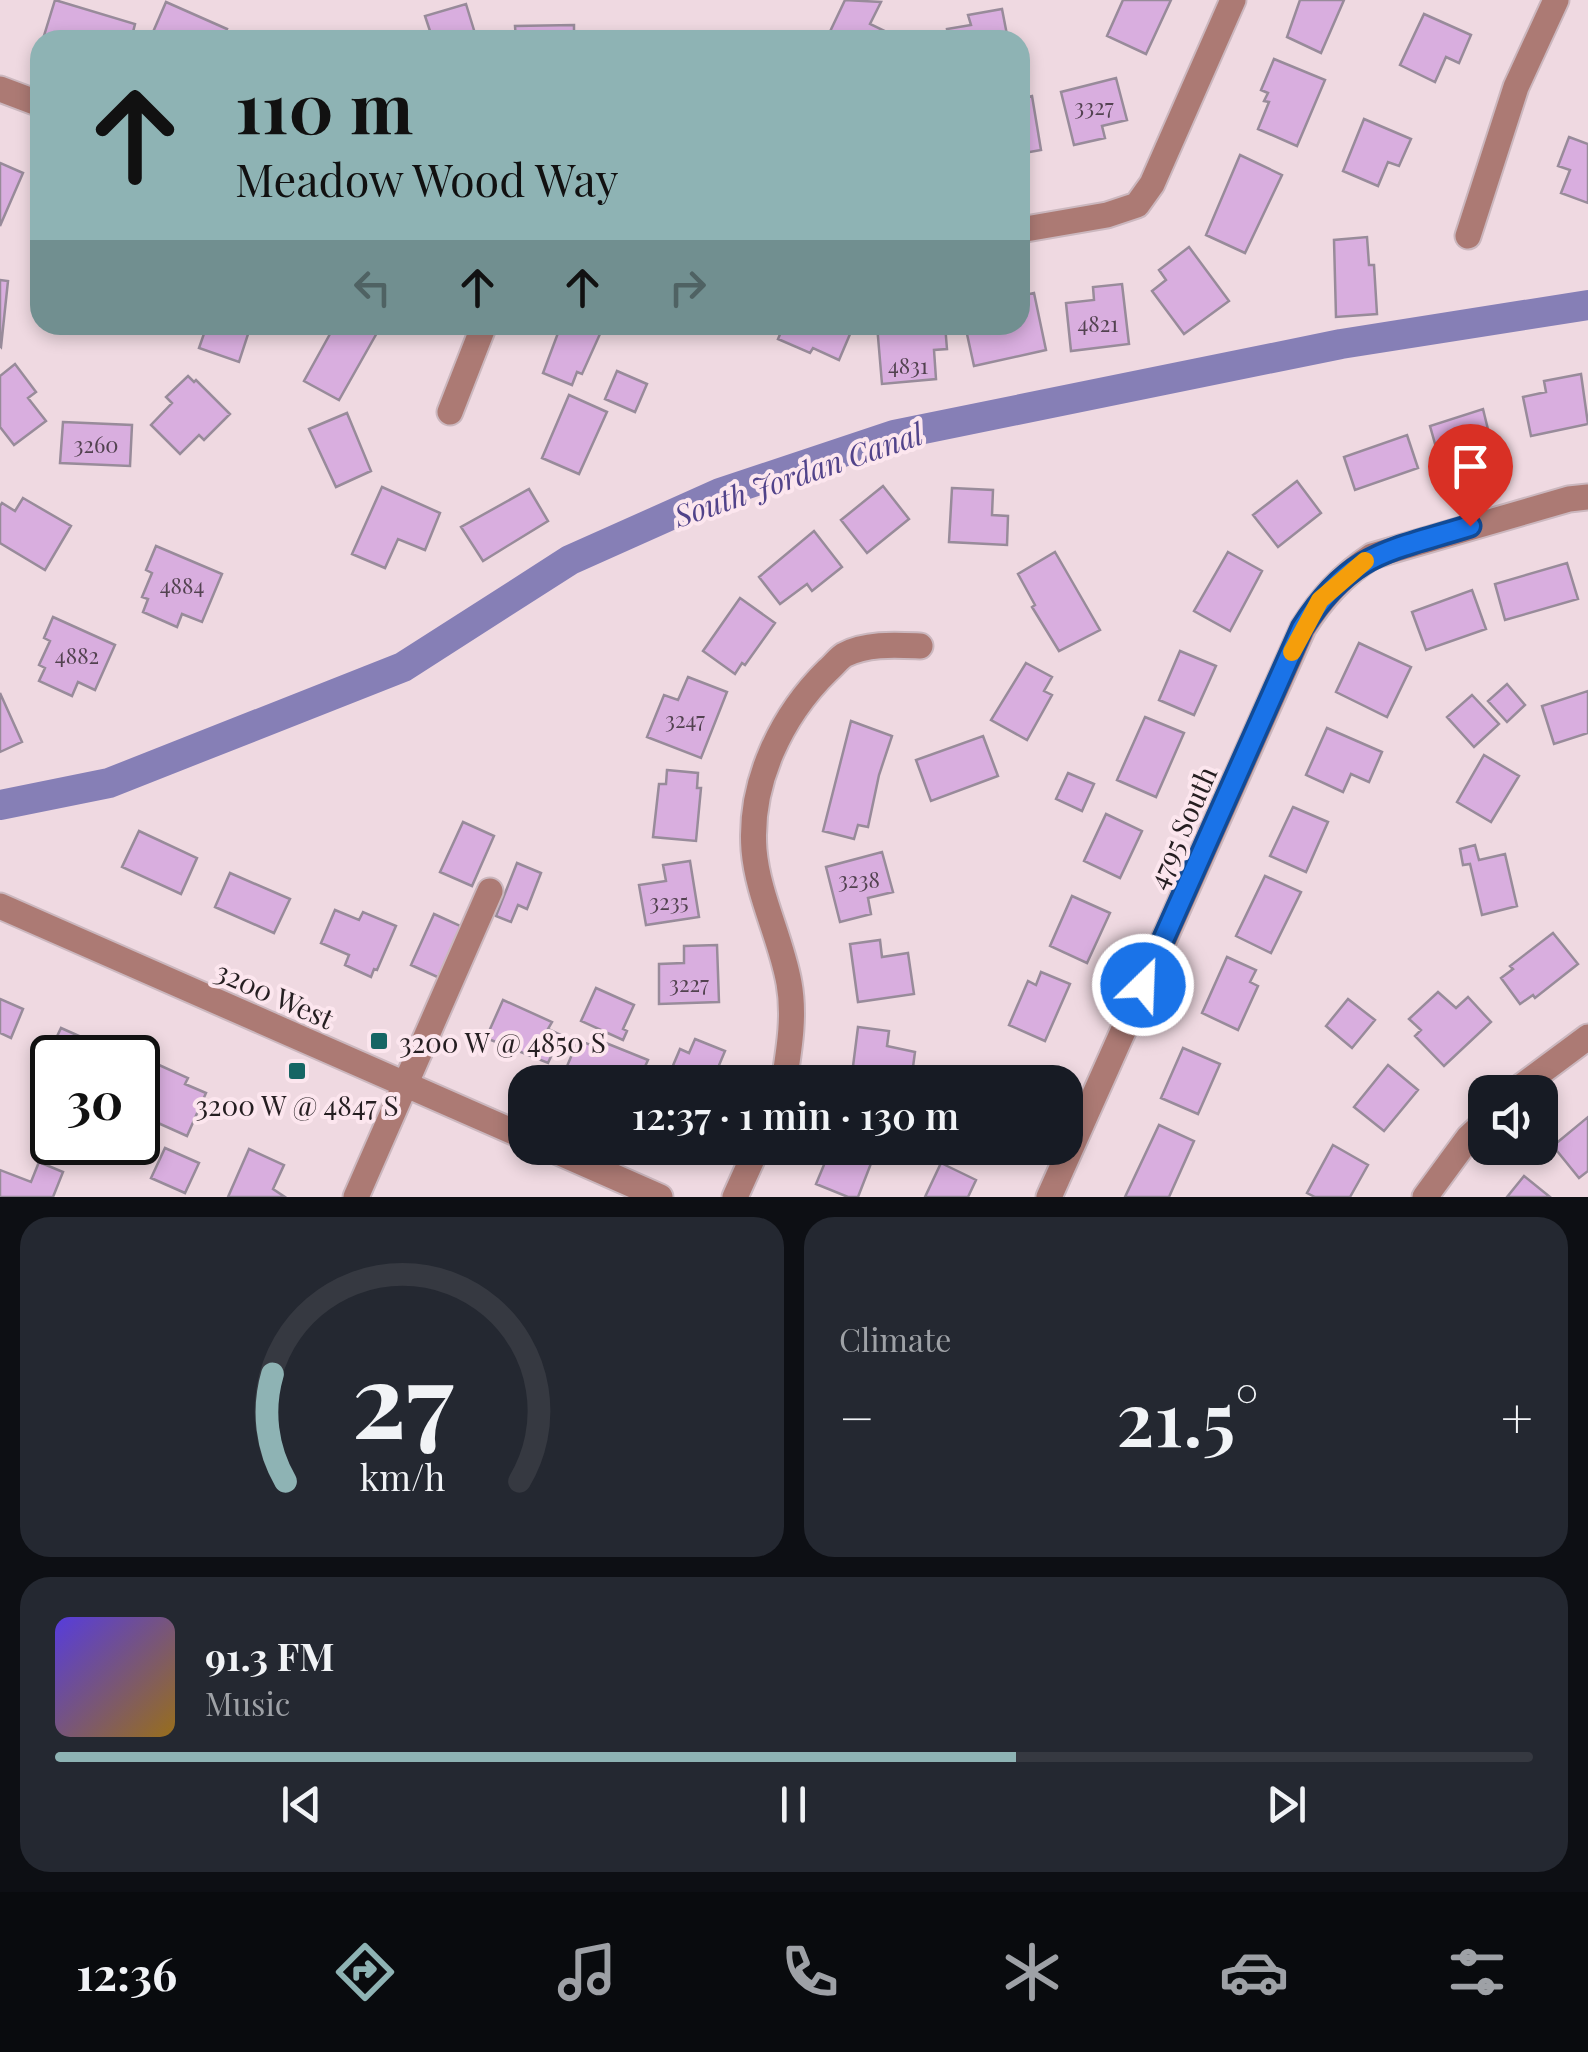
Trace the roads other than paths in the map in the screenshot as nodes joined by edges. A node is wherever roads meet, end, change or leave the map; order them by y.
1 (1234, 0) edge
2 (1556, 0) edge
3 (0, 89) edge
4 (30, 100) edge
5 (1030, 228) edge
6 (1468, 236) dead end
7 (480, 335) edge
8 (450, 412) dead end
9 (1588, 497) edge
10 (920, 646) dead end
11 (490, 892) dead end
12 (0, 906) edge
13 (1588, 1037) edge
14 (787, 1065) edge
15 (1537, 1075) edge
16 (406, 1084) junction
17 (508, 1129) edge
18 (1468, 1143) edge
19 (588, 1165) edge
20 (749, 1165) edge
21 (356, 1197) edge
22 (660, 1197) edge
23 (735, 1197) edge
24 (1049, 1197) edge
25 (1425, 1197) edge

1 - 5 street
2 - 6 street
3 - 4 street
7 - 8 street
9 - 24 street, 4795 South
10 - 14 street
11 - 16 street
12 - 16 street, 3200 West
13 - 15 street
16 - 17 street, 3200 West
16 - 21 street
18 - 25 street
19 - 22 street
20 - 23 street

